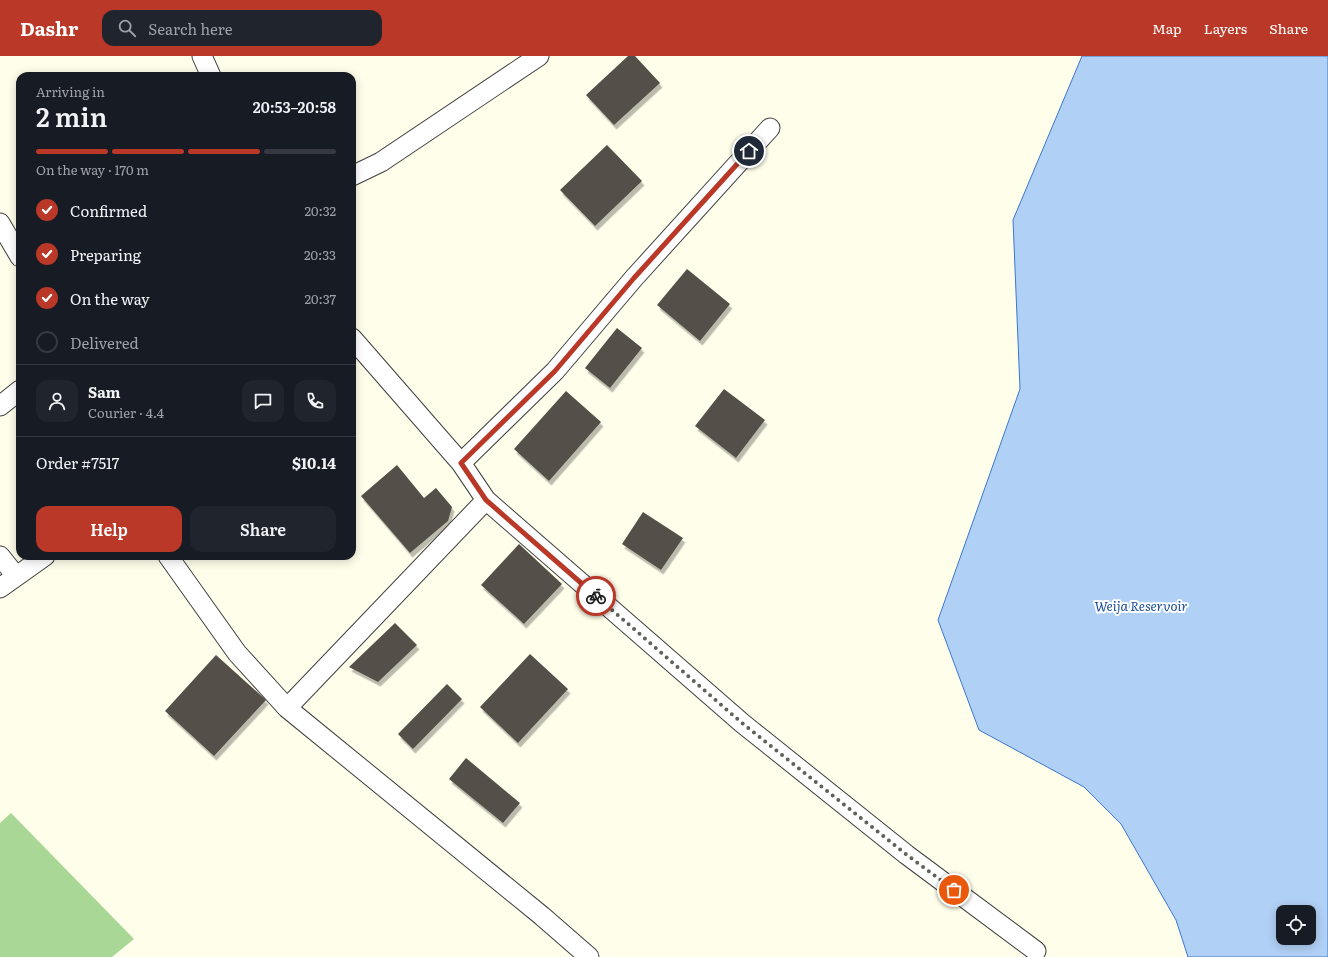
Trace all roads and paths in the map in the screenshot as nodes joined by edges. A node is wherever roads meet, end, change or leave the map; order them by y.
1 (202, 56) edge
2 (539, 56) edge
3 (210, 72) edge
4 (770, 128) dead end
5 (356, 174) edge
6 (0, 223) edge
7 (16, 250) edge
8 (356, 343) edge
9 (16, 393) edge
10 (0, 406) edge
11 (461, 463) junction
12 (486, 500) junction
13 (0, 556) edge
14 (39, 560) edge
15 (171, 560) edge
16 (16, 576) junction
17 (0, 588) edge
18 (287, 708) junction
19 (1036, 951) dead end
20 (589, 957) edge

1 - 3 street
2 - 5 street
4 - 11 street
6 - 7 street
8 - 11 street
9 - 10 street
11 - 12 street
12 - 18 street
12 - 19 street
13 - 16 street
14 - 16 street
15 - 18 street
16 - 17 street
18 - 20 street

